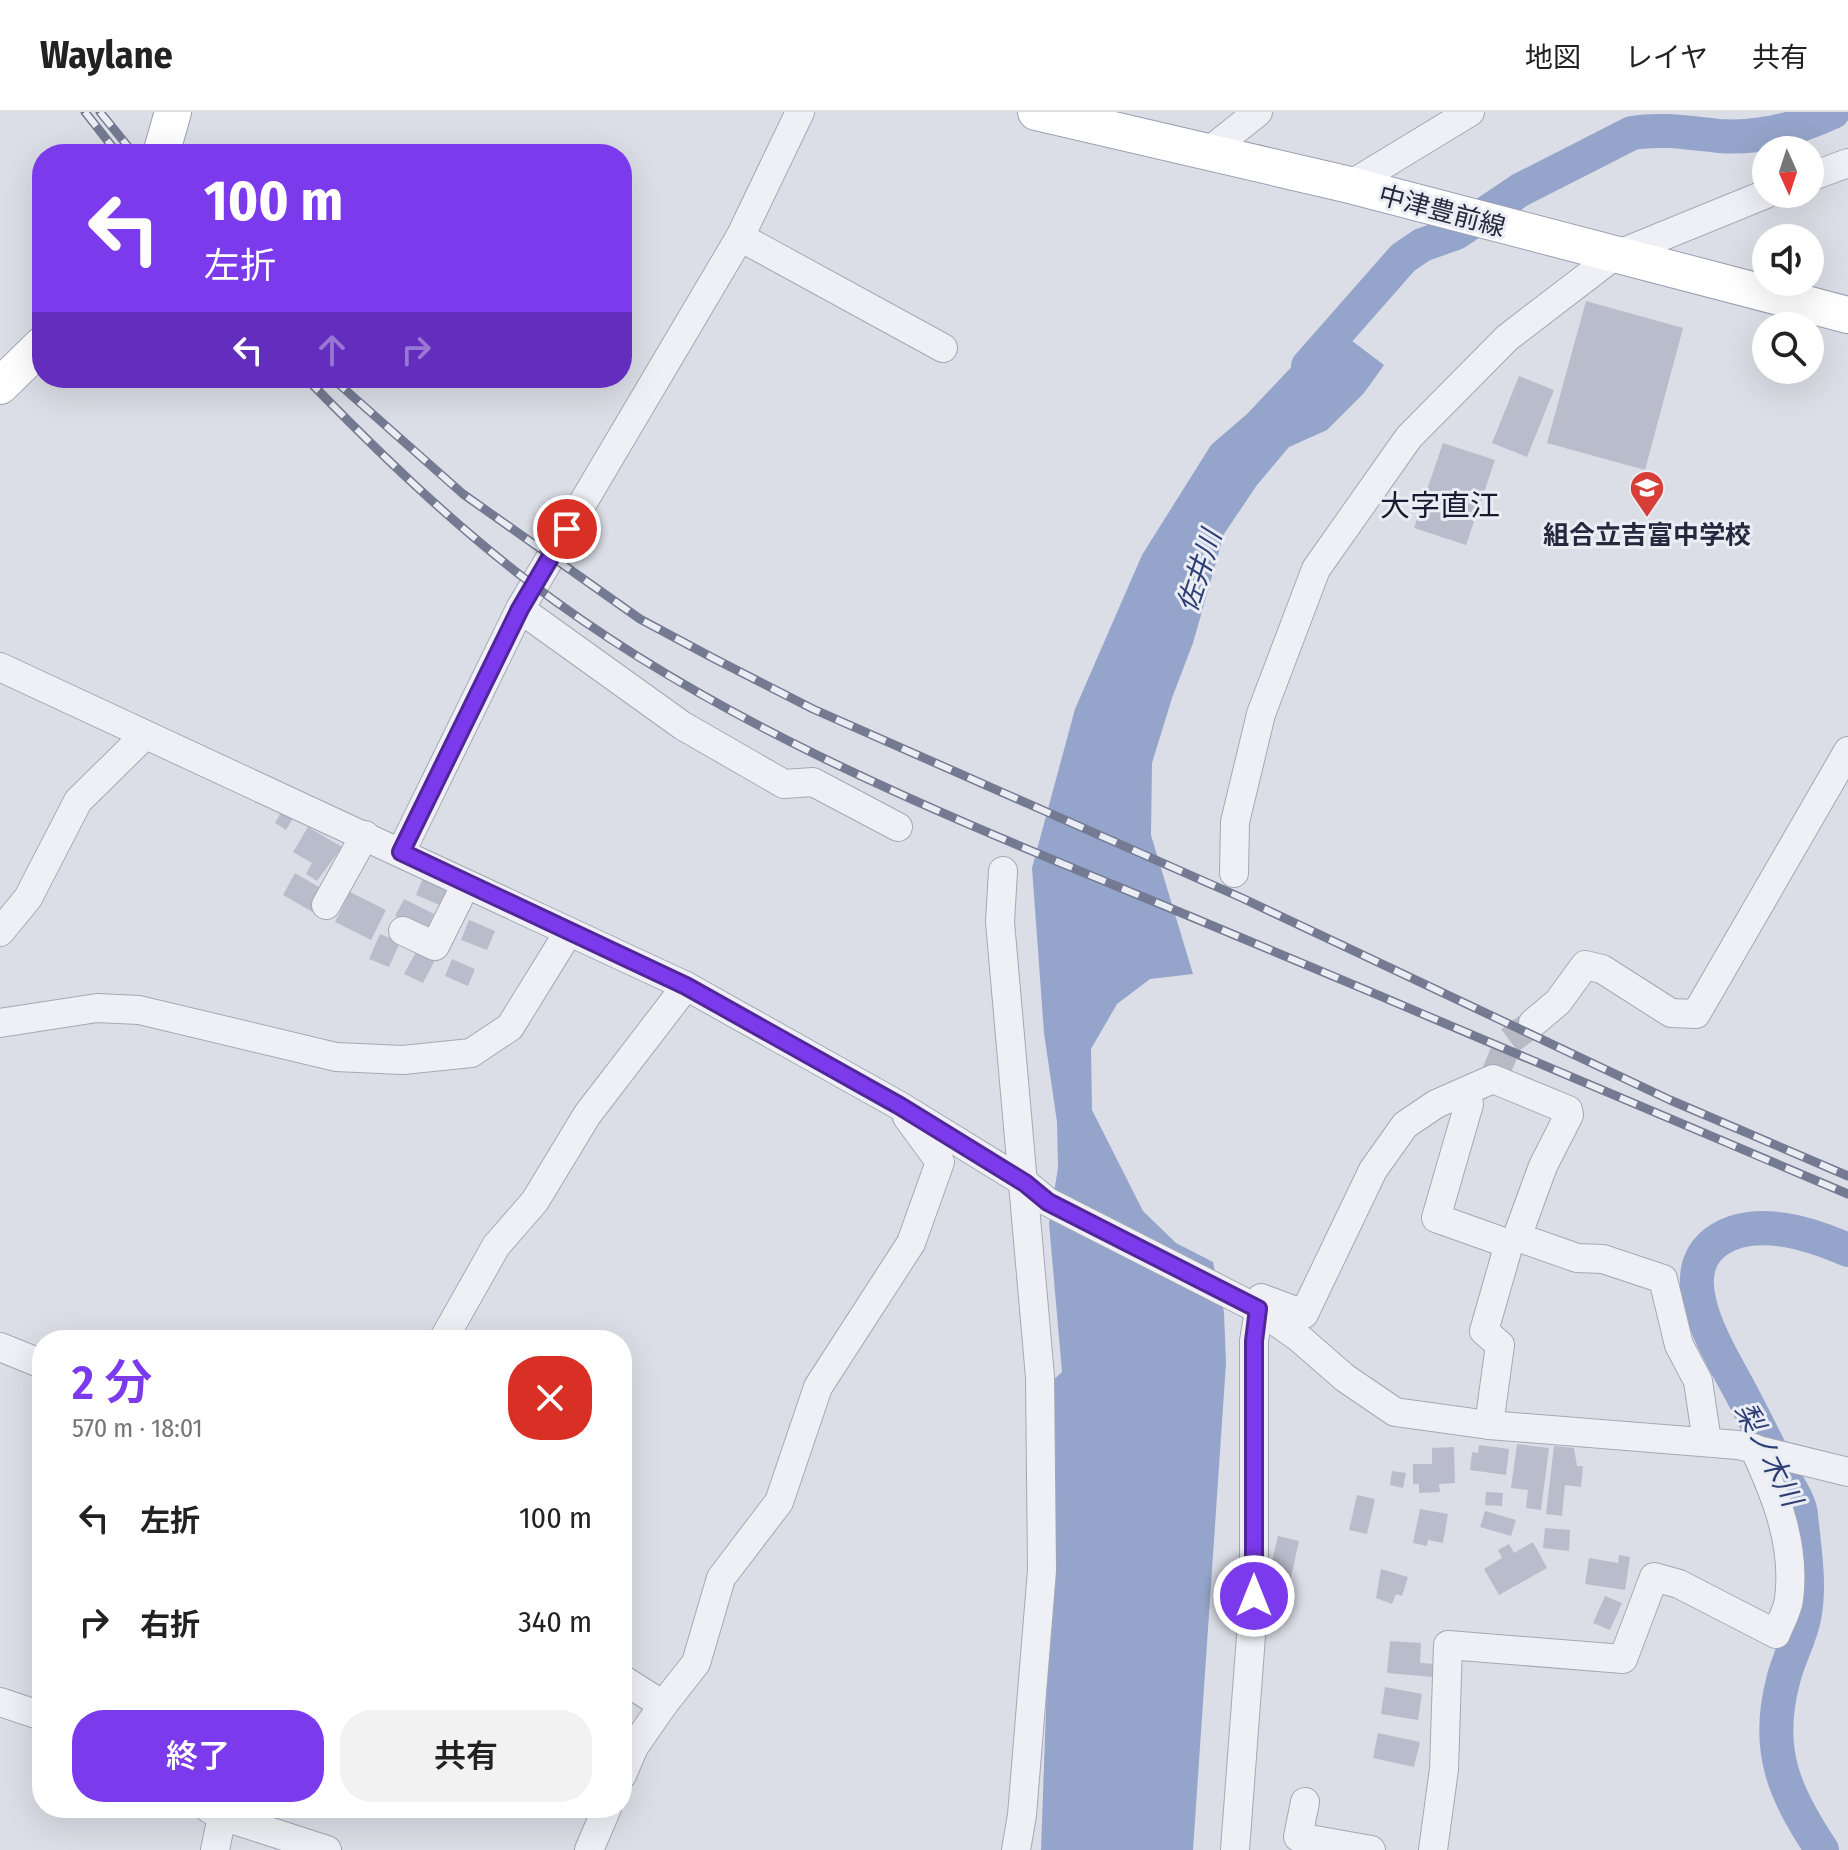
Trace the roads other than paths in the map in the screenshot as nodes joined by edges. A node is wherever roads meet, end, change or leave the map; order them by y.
1 (173, 112) edge
2 (800, 112) edge
3 (1036, 112) edge
4 (1258, 112) edge
5 (1470, 112) edge
6 (164, 144) edge
7 (1208, 152) junction
8 (1848, 163) edge
9 (1824, 172) edge
10 (1350, 185) junction
11 (1752, 199) edge
12 (740, 237) junction
13 (1600, 253) junction
14 (1848, 315) edge
15 (943, 348) dead end
16 (32, 355) edge
17 (0, 386) edge
18 (520, 609) junction
19 (0, 667) edge
20 (144, 736) junction
21 (1848, 751) edge
22 (898, 827) dead end
23 (365, 835) junction
24 (401, 852) junction
25 (1003, 871) dead end
26 (1234, 873) dead end
27 (466, 884) junction
28 (326, 905) dead end
29 (403, 931) dead end
30 (0, 932) edge
31 (568, 933) junction
32 (686, 986) junction
33 (0, 1023) edge
34 (1533, 1023) tunnel mouth
35 (1469, 1104) dead end
36 (900, 1106) junction
37 (1032, 1190) junction
38 (1513, 1240) junction
39 (1247, 1303) junction
40 (1304, 1314) junction
41 (449, 1330) edge
42 (0, 1347) edge
43 (32, 1360) edge
44 (1345, 1378) junction
45 (1489, 1425) junction
46 (1707, 1442) junction
47 (1754, 1448) junction
48 (1848, 1472) edge
49 (632, 1685) edge
50 (0, 1702) edge
51 (663, 1705) junction
52 (32, 1713) edge
53 (632, 1752) edge
54 (1305, 1802) dead end
55 (215, 1818) edge
56 (233, 1818) edge
57 (603, 1818) edge
58 (215, 1850) edge
59 (327, 1850) edge
60 (589, 1850) edge
61 (1016, 1850) edge
62 (1235, 1850) edge
63 (1371, 1850) edge
64 (1433, 1850) edge

1 - 6 main road
2 - 12 street
3 - 7 main road, 中津豊前線
4 - 7 street
5 - 10 street
7 - 10 main road, 中津豊前線
8 - 9 street
10 - 13 main road, 中津豊前線
11 - 13 street
12 - 15 street
12 - 18 street
13 - 14 main road, 中津豊前線
13 - 26 street
16 - 17 main road
18 - 22 street
18 - 24 street
19 - 20 street
20 - 23 street
20 - 30 street
21 - 34 street
23 - 24 street
23 - 28 street
24 - 27 street
25 - 37 street
27 - 29 street
27 - 31 street
31 - 32 street
31 - 33 street
32 - 36 street
32 - 41 street
35 - 38 street
36 - 37 street
36 - 51 street
37 - 39 street
37 - 61 street
38 - 40 street
38 - 45 street
38 - 46 street
39 - 40 street
39 - 44 street
39 - 62 street
40 - 44 street
42 - 43 street
44 - 45 street
45 - 46 street
46 - 47 street
47 - 48 street
47 - 64 street
49 - 51 street
50 - 52 street
51 - 53 street
54 - 63 street
55 - 58 street
56 - 59 street
57 - 60 street

